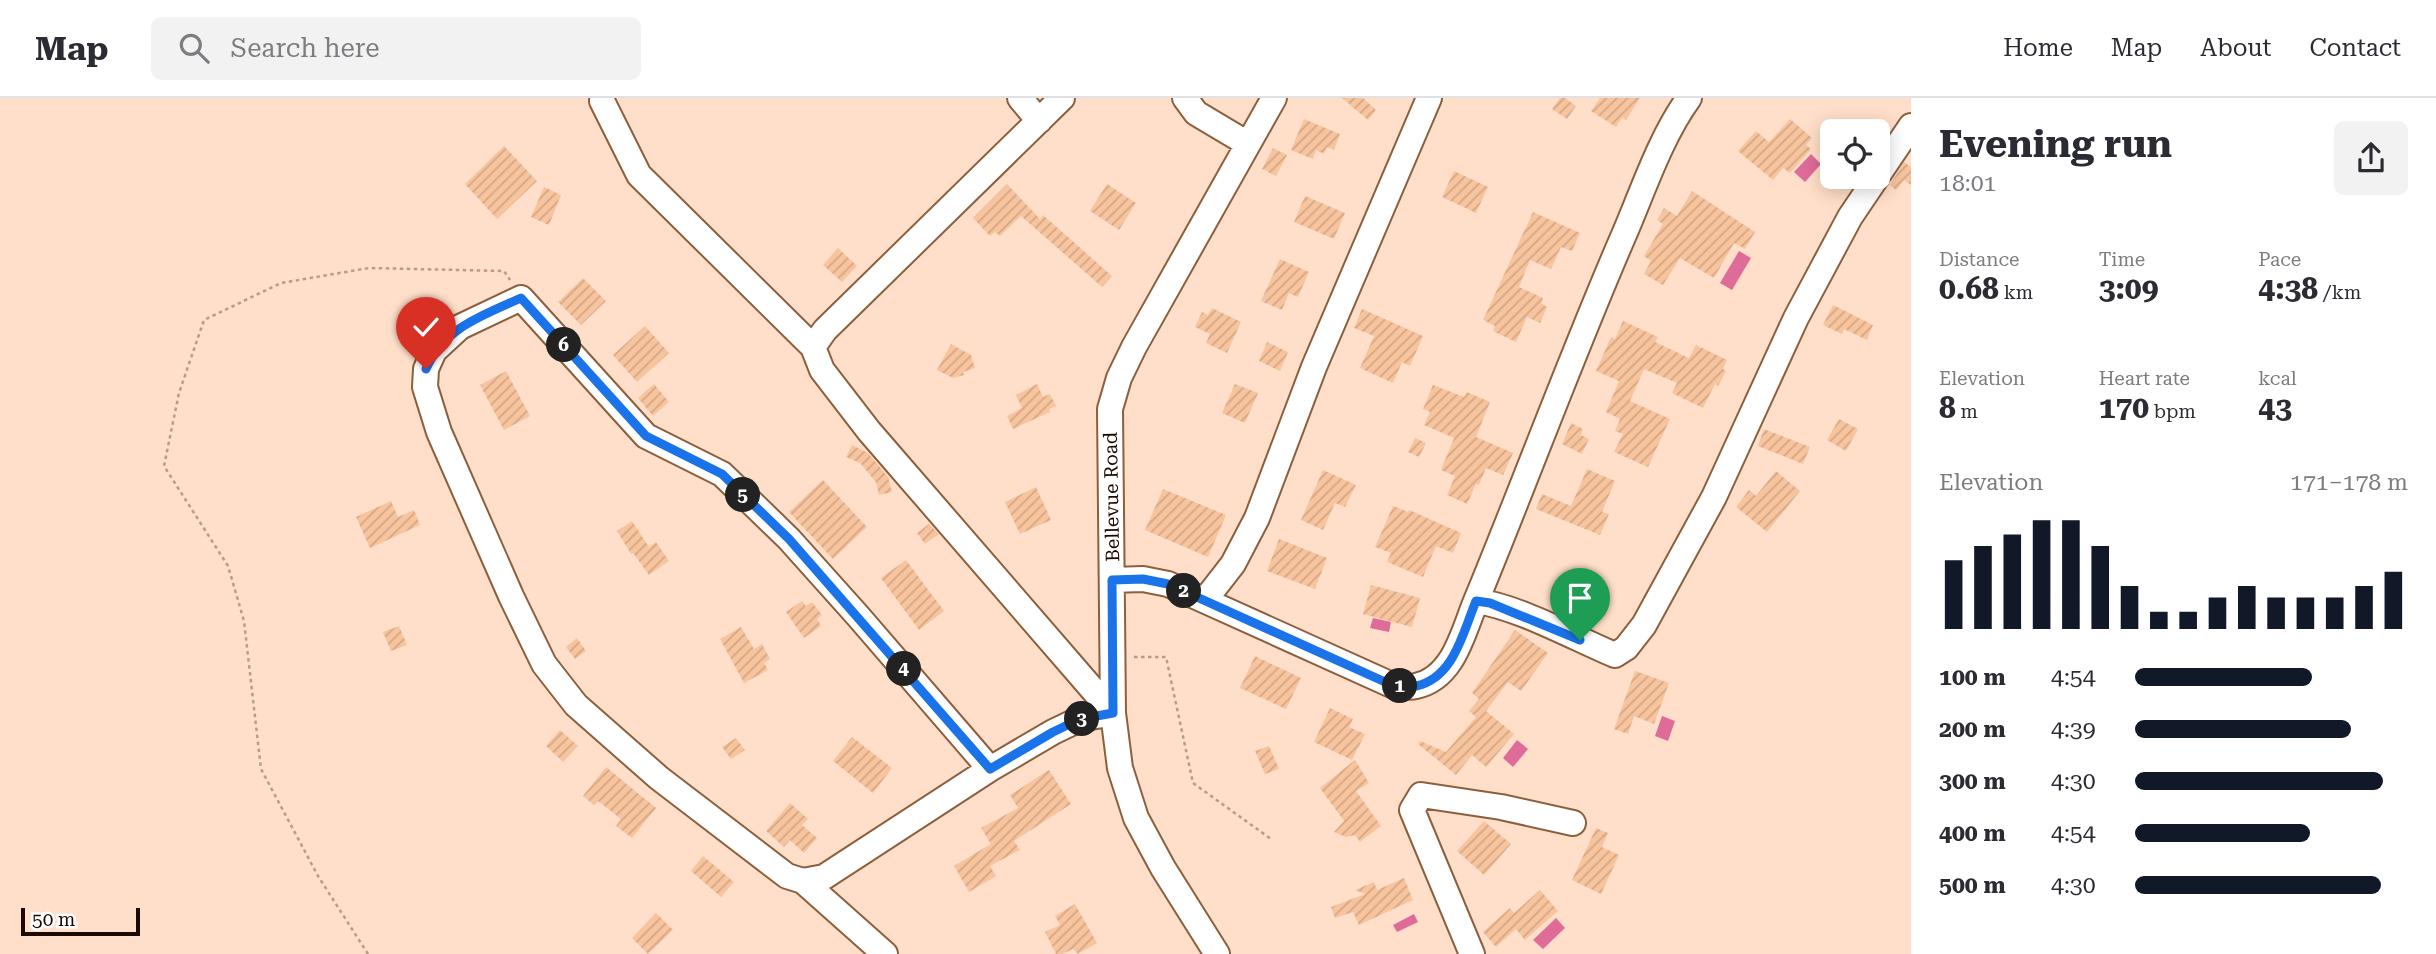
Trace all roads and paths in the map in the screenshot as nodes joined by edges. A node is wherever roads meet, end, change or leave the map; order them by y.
1 (1020, 98) edge
2 (1062, 98) edge
3 (1185, 98) edge
4 (1273, 98) edge
5 (1429, 98) edge
6 (1689, 98) edge
7 (602, 101) dead end
8 (1039, 121) junction
9 (1911, 126) edge
10 (1248, 144) junction
11 (1890, 157) edge
12 (1868, 189) edge
13 (521, 298) junction
14 (813, 347) junction
15 (1112, 580) junction
16 (1205, 600) junction
17 (1476, 601) junction
18 (1113, 656) junction
19 (1113, 713) junction
20 (990, 769) junction
21 (1573, 823) dead end
22 (1271, 839) dead end
23 (803, 881) junction
24 (368, 954) edge
25 (885, 954) edge
26 (1217, 954) edge
27 (1472, 954) edge

1 - 8 street
2 - 8 street
3 - 10 street
4 - 10 street, Bellevue Road
5 - 16 street
6 - 17 street
7 - 14 street
8 - 14 street
9 - 11 street
10 - 15 street, Bellevue Road
12 - 17 street
13 - 20 street
13 - 23 street
13 - 24 path
14 - 19 street
15 - 16 street
15 - 18 street, Bellevue Road
16 - 17 street
18 - 19 street, Bellevue Road
18 - 22 path
19 - 20 street
19 - 26 street, Bellevue Road
20 - 23 street
21 - 27 street
23 - 25 street

